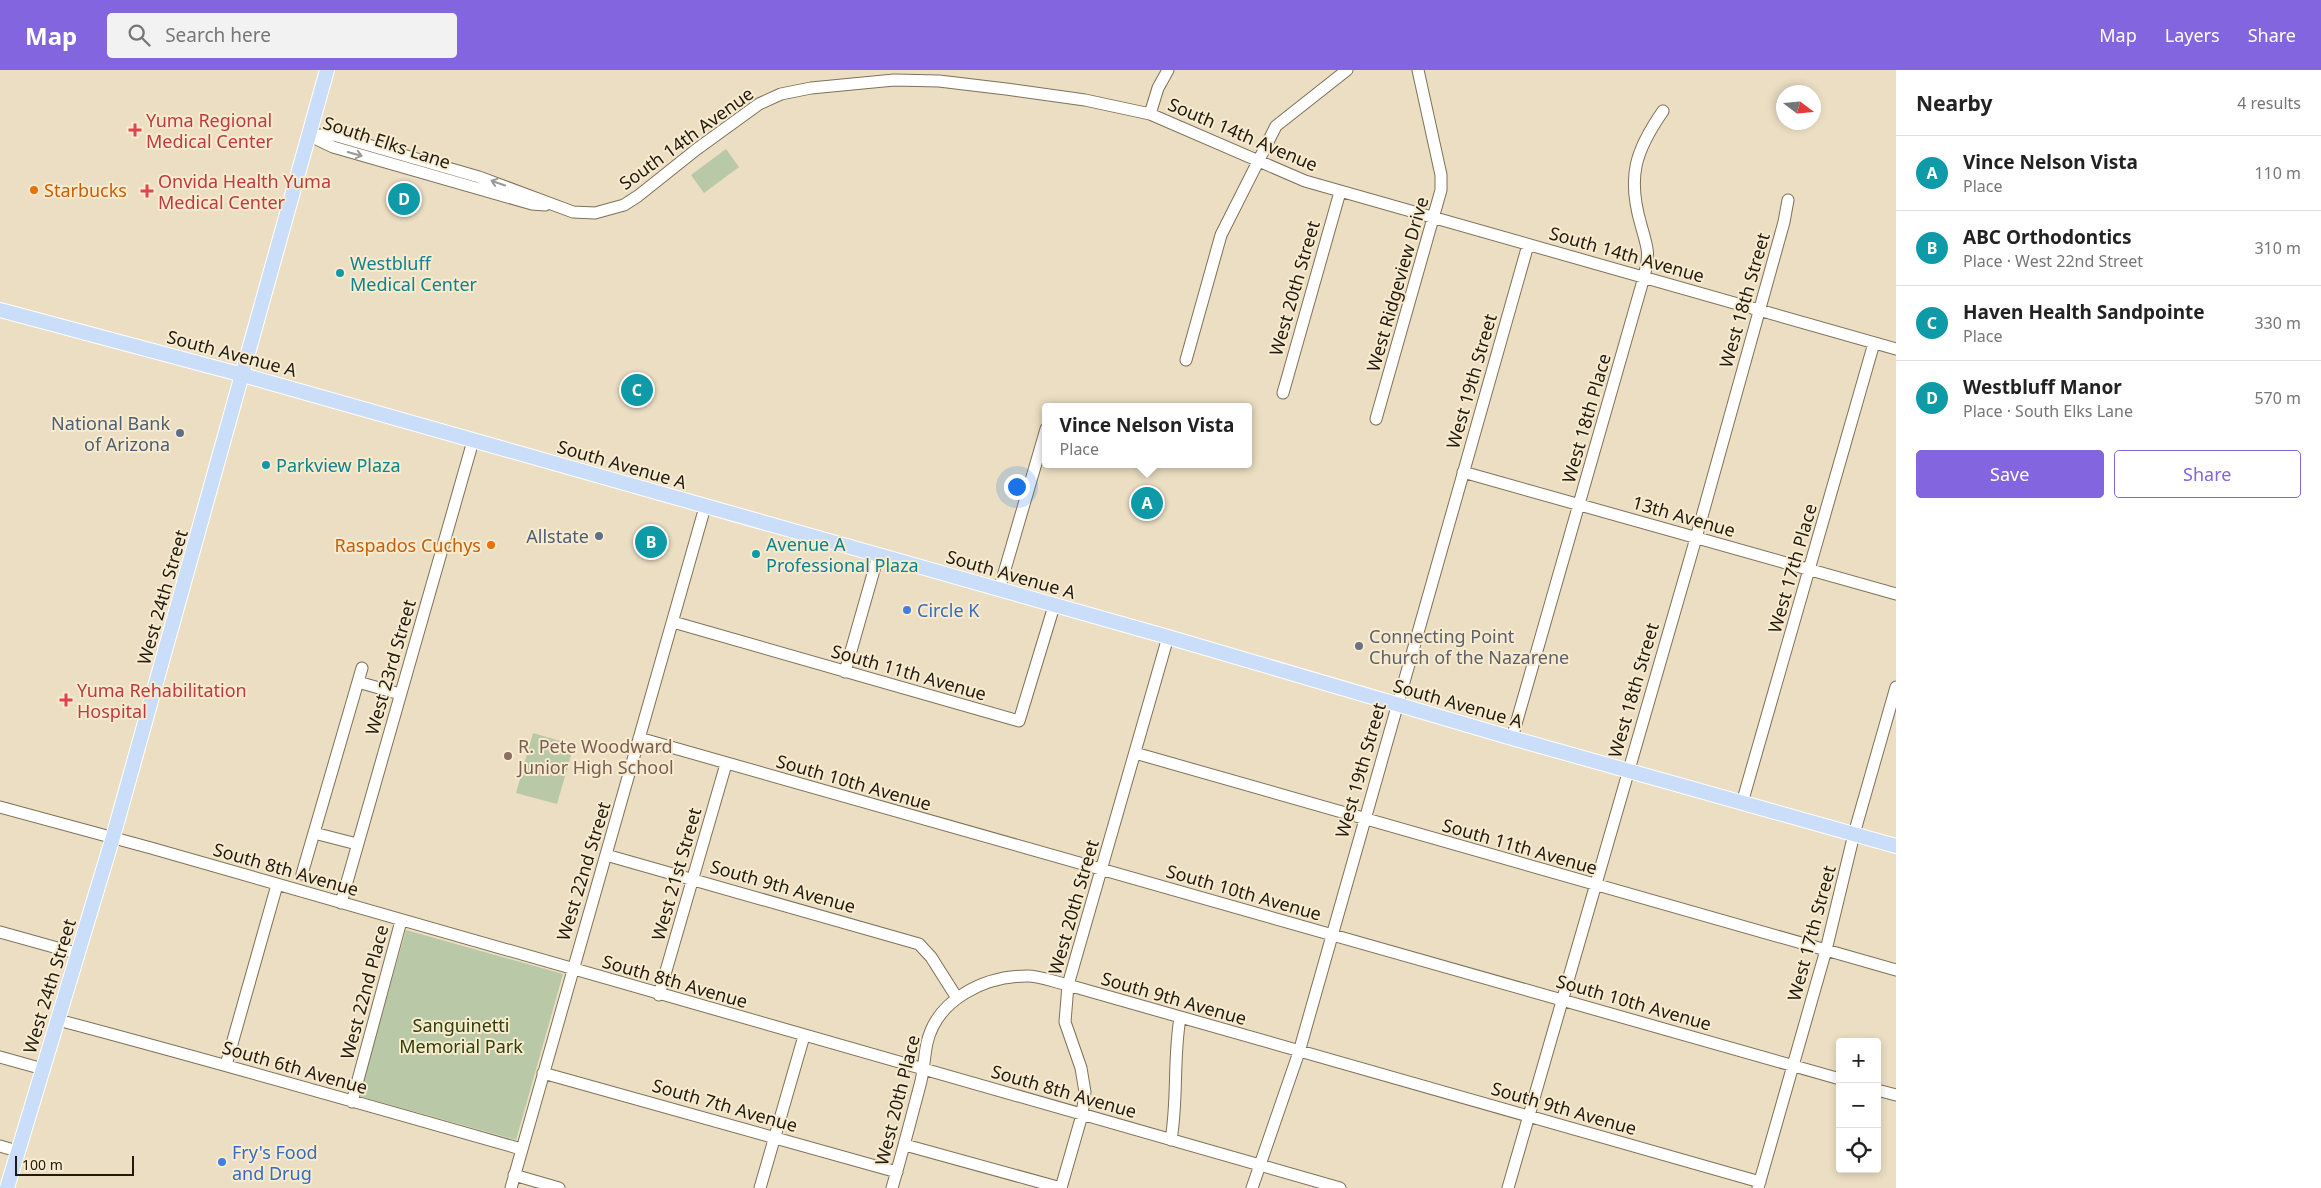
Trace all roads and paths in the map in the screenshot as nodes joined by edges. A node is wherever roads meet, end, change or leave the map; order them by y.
1 (328, 70) edge
2 (861, 70) edge
3 (1168, 70) edge
4 (1347, 70) edge
5 (1418, 70) edge
6 (862, 82) junction
7 (1664, 110) dead end
8 (1150, 114) junction
9 (310, 136) junction
10 (1258, 161) junction
11 (1340, 192) junction
12 (1788, 200) dead end
13 (595, 214) joint
14 (1435, 218) junction
15 (1528, 245) junction
16 (1644, 278) junction
17 (0, 310) edge
18 (1760, 310) junction
19 (1874, 343) junction
20 (1896, 349) edge
21 (1186, 360) dead end
22 (243, 375) junction
23 (1283, 393) dead end
24 (1376, 419) dead end
25 (473, 441) junction
26 (1042, 443) edge
27 (1463, 472) junction
28 (1579, 505) junction
29 (705, 507) junction
30 (1696, 538) junction
31 (878, 556) junction
32 (1810, 569) junction
33 (999, 590) junction
34 (1896, 594) edge
35 (1054, 606) junction
36 (673, 622) junction
37 (1168, 636) junction
38 (362, 668) dead end
39 (845, 672) junction
40 (358, 682) junction
41 (1896, 687) edge
42 (400, 694) junction
43 (1397, 704) junction
44 (639, 738) junction
45 (1512, 738) junction
46 (1135, 753) junction
47 (726, 764) junction
48 (1628, 770) junction
49 (1742, 803) junction
50 (0, 807) edge
51 (1365, 819) junction
52 (314, 833) junction
53 (1854, 834) junction
54 (113, 837) junction
55 (357, 844) junction
56 (1896, 846) edge
57 (606, 855) junction
58 (1101, 869) junction
59 (302, 874) dead end
60 (693, 879) junction
61 (277, 885) junction
62 (1595, 886) junction
63 (341, 903) junction
64 (401, 921) junction
65 (0, 932) edge
66 (1332, 936) junction
67 (1826, 950) junction
68 (79, 954) junction
69 (572, 970) junction
70 (1896, 970) edge
71 (1068, 985) junction
72 (659, 995) junction
73 (957, 998) junction
74 (1561, 1000) junction
75 (1180, 1018) junction
76 (58, 1020) junction
77 (804, 1036) junction
78 (1299, 1052) junction
79 (0, 1057) edge
80 (226, 1064) junction
81 (1793, 1066) junction
82 (43, 1069) junction
83 (924, 1070) junction
84 (543, 1072) junction
85 (1836, 1078) edge
86 (1881, 1091) edge
87 (1896, 1095) edge
88 (352, 1102) junction
89 (1082, 1115) junction
90 (1528, 1116) junction
91 (774, 1136) junction
92 (1171, 1140) junction
93 (905, 1144) junction
94 (0, 1146) edge
95 (521, 1149) junction
96 (17, 1151) junction
97 (1259, 1164) junction
98 (897, 1172) junction
99 (514, 1175) junction
100 (1759, 1185) edge
101 (7, 1188) edge
102 (511, 1188) edge
103 (559, 1188) edge
104 (760, 1188) edge
105 (892, 1188) edge
106 (1061, 1188) edge
107 (1252, 1188) edge
108 (1340, 1188) edge
109 (1508, 1188) edge

1 - 9 main road, West 24th Street
2 - 6 street
3 - 8 street
4 - 10 street
5 - 14 street, West Ridgeview Drive
6 - 8 street, South 14th Avenue
6 - 13 street, South 14th Avenue
7 - 16 street, West 18th Place
8 - 10 street, South 14th Avenue
9 - 13 street, South Elks Lane
9 - 22 main road, West 24th Street
10 - 11 street, South 14th Avenue
10 - 21 street
11 - 14 street, South 14th Avenue
11 - 23 street, West 20th Street
12 - 18 street, West 18th Street
14 - 15 street, South 14th Avenue
14 - 24 street, West Ridgeview Drive
15 - 16 street, South 14th Avenue
15 - 27 street, West 19th Street
16 - 18 street, South 14th Avenue
16 - 28 street, West 18th Place
17 - 22 main road, South Avenue A
18 - 19 street, South 14th Avenue
18 - 30 street, West 18th Street
19 - 20 street, South 14th Avenue
19 - 32 street, West 17th Place
22 - 25 main road, South Avenue A
22 - 54 main road, West 24th Street
25 - 29 main road, South Avenue A
25 - 42 street, West 23rd Street
26 - 33 street
27 - 28 street, 13th Avenue
27 - 43 street, West 19th Street
28 - 30 street, 13th Avenue
28 - 45 street, West 18th Place
29 - 31 main road, South Avenue A
29 - 36 street, West 22nd Street
30 - 32 street, 13th Avenue
30 - 48 street, West 18th Street
31 - 33 main road, South Avenue A
31 - 39 street
32 - 34 street, 13th Avenue
32 - 49 street, West 17th Place
33 - 35 main road, South Avenue A
35 - 37 main road, South Avenue A
35 - 39 street, South 11th Avenue
36 - 39 street, South 11th Avenue
36 - 44 street, West 22nd Street
37 - 43 main road, South Avenue A
37 - 46 street, West 20th Street
38 - 40 street
40 - 42 street
40 - 52 street
41 - 53 street, West 17th Street
42 - 55 street, West 23rd Street
43 - 45 main road, South Avenue A
43 - 51 street, West 19th Street
44 - 47 street, South 10th Avenue
44 - 57 street, West 22nd Street
45 - 48 main road, South Avenue A
46 - 51 street, South 11th Avenue
46 - 58 street, West 20th Street
47 - 58 street, South 10th Avenue
47 - 60 street, West 21st Street
48 - 49 main road, South Avenue A
48 - 62 street, West 18th Street
49 - 53 main road, South Avenue A
50 - 54 street, South 8th Avenue
51 - 62 street, South 11th Avenue
51 - 66 street, West 19th Street
52 - 55 street
52 - 59 street
53 - 56 main road, South Avenue A
53 - 67 street, West 17th Street
54 - 61 street, South 8th Avenue
54 - 68 main road, West 24th Street
55 - 63 street, West 23rd Street
57 - 60 street, South 9th Avenue
57 - 69 street, West 22nd Street
58 - 66 street, South 10th Avenue
58 - 71 street, West 20th Street
60 - 72 street, West 21st Street
60 - 73 street, South 9th Avenue
61 - 63 street, South 8th Avenue
61 - 80 street
62 - 67 street, South 11th Avenue
62 - 74 street, West 18th Street
63 - 64 street, South 8th Avenue
64 - 69 street, South 8th Avenue
64 - 88 street, West 22nd Place
65 - 68 street
66 - 74 street, South 10th Avenue
66 - 78 street, West 19th Street
67 - 70 street, South 11th Avenue
67 - 81 street, West 17th Street
68 - 76 main road, West 24th Street
69 - 72 street, South 8th Avenue
69 - 84 street, West 22nd Street
71 - 73 street, South 9th Avenue
71 - 75 street, South 9th Avenue
71 - 89 street, West 20th Street
72 - 77 street, South 8th Avenue
73 - 83 street, West 20th Place
74 - 81 street, South 10th Avenue
74 - 90 street, West 18th Street
75 - 78 street, South 9th Avenue
75 - 92 street
76 - 80 street, South 6th Avenue
76 - 82 main road, West 24th Street
77 - 83 street, South 8th Avenue
77 - 91 street
78 - 90 street, South 9th Avenue
78 - 97 street, West 19th Street
79 - 82 street
80 - 88 street, South 6th Avenue
81 - 85 street, South 10th Avenue
81 - 100 street, West 17th Street
82 - 96 main road, West 24th Street
83 - 89 street, South 8th Avenue
83 - 93 street, West 20th Place
84 - 91 street, South 7th Avenue
84 - 95 street, West 22nd Street
86 - 87 street
88 - 95 street, South 6th Avenue
89 - 92 street, South 8th Avenue
89 - 106 street, West 20th Street
90 - 100 street, South 9th Avenue
90 - 109 street, West 18th Street
91 - 98 street, South 7th Avenue
91 - 104 street
92 - 97 street, South 8th Avenue
93 - 98 street, West 20th Place
93 - 106 street
94 - 96 street
95 - 99 street, West 22nd Street
96 - 101 main road, West 24th Street
97 - 107 street, West 19th Street
97 - 108 street, South 8th Avenue
98 - 105 street, West 20th Place
99 - 102 street, West 22nd Street
99 - 103 street

